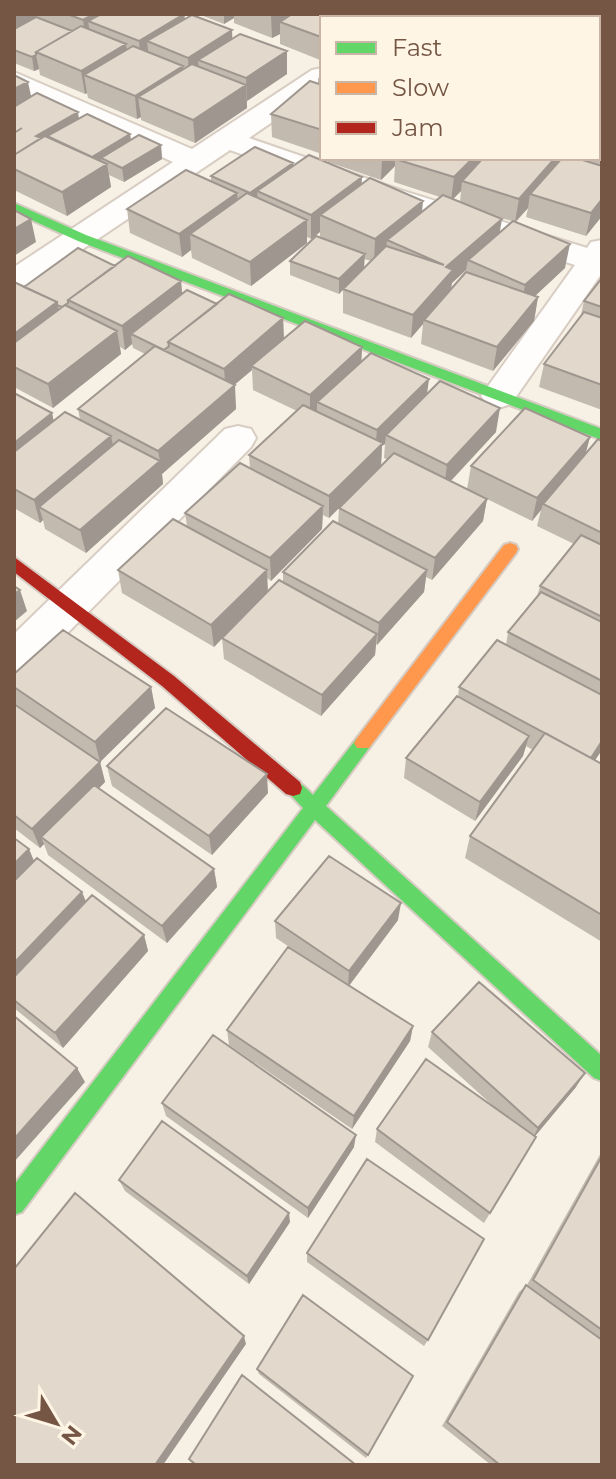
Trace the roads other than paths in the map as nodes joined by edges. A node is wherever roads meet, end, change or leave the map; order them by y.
1 (293, 66) dead end
2 (320, 75) edge
3 (320, 77) edge
4 (14, 80) edge
5 (225, 139) junction
6 (194, 161) junction
7 (14, 207) edge
8 (82, 238) junction
9 (599, 258) edge
10 (14, 281) edge
11 (499, 396) junction
12 (602, 435) edge
13 (238, 438) dead end
14 (510, 549) dead end
15 (14, 563) edge
16 (72, 604) junction
17 (14, 660) edge
18 (314, 808) junction
19 (602, 1070) edge
20 (14, 1204) edge

1 - 2 street
3 - 5 street
4 - 6 street
5 - 6 street
5 - 9 street
6 - 8 street
7 - 8 street
8 - 10 street
8 - 11 street
9 - 11 street
11 - 12 street
13 - 16 street
14 - 18 street
15 - 16 street
16 - 17 street
16 - 18 street
18 - 19 street
18 - 20 street

